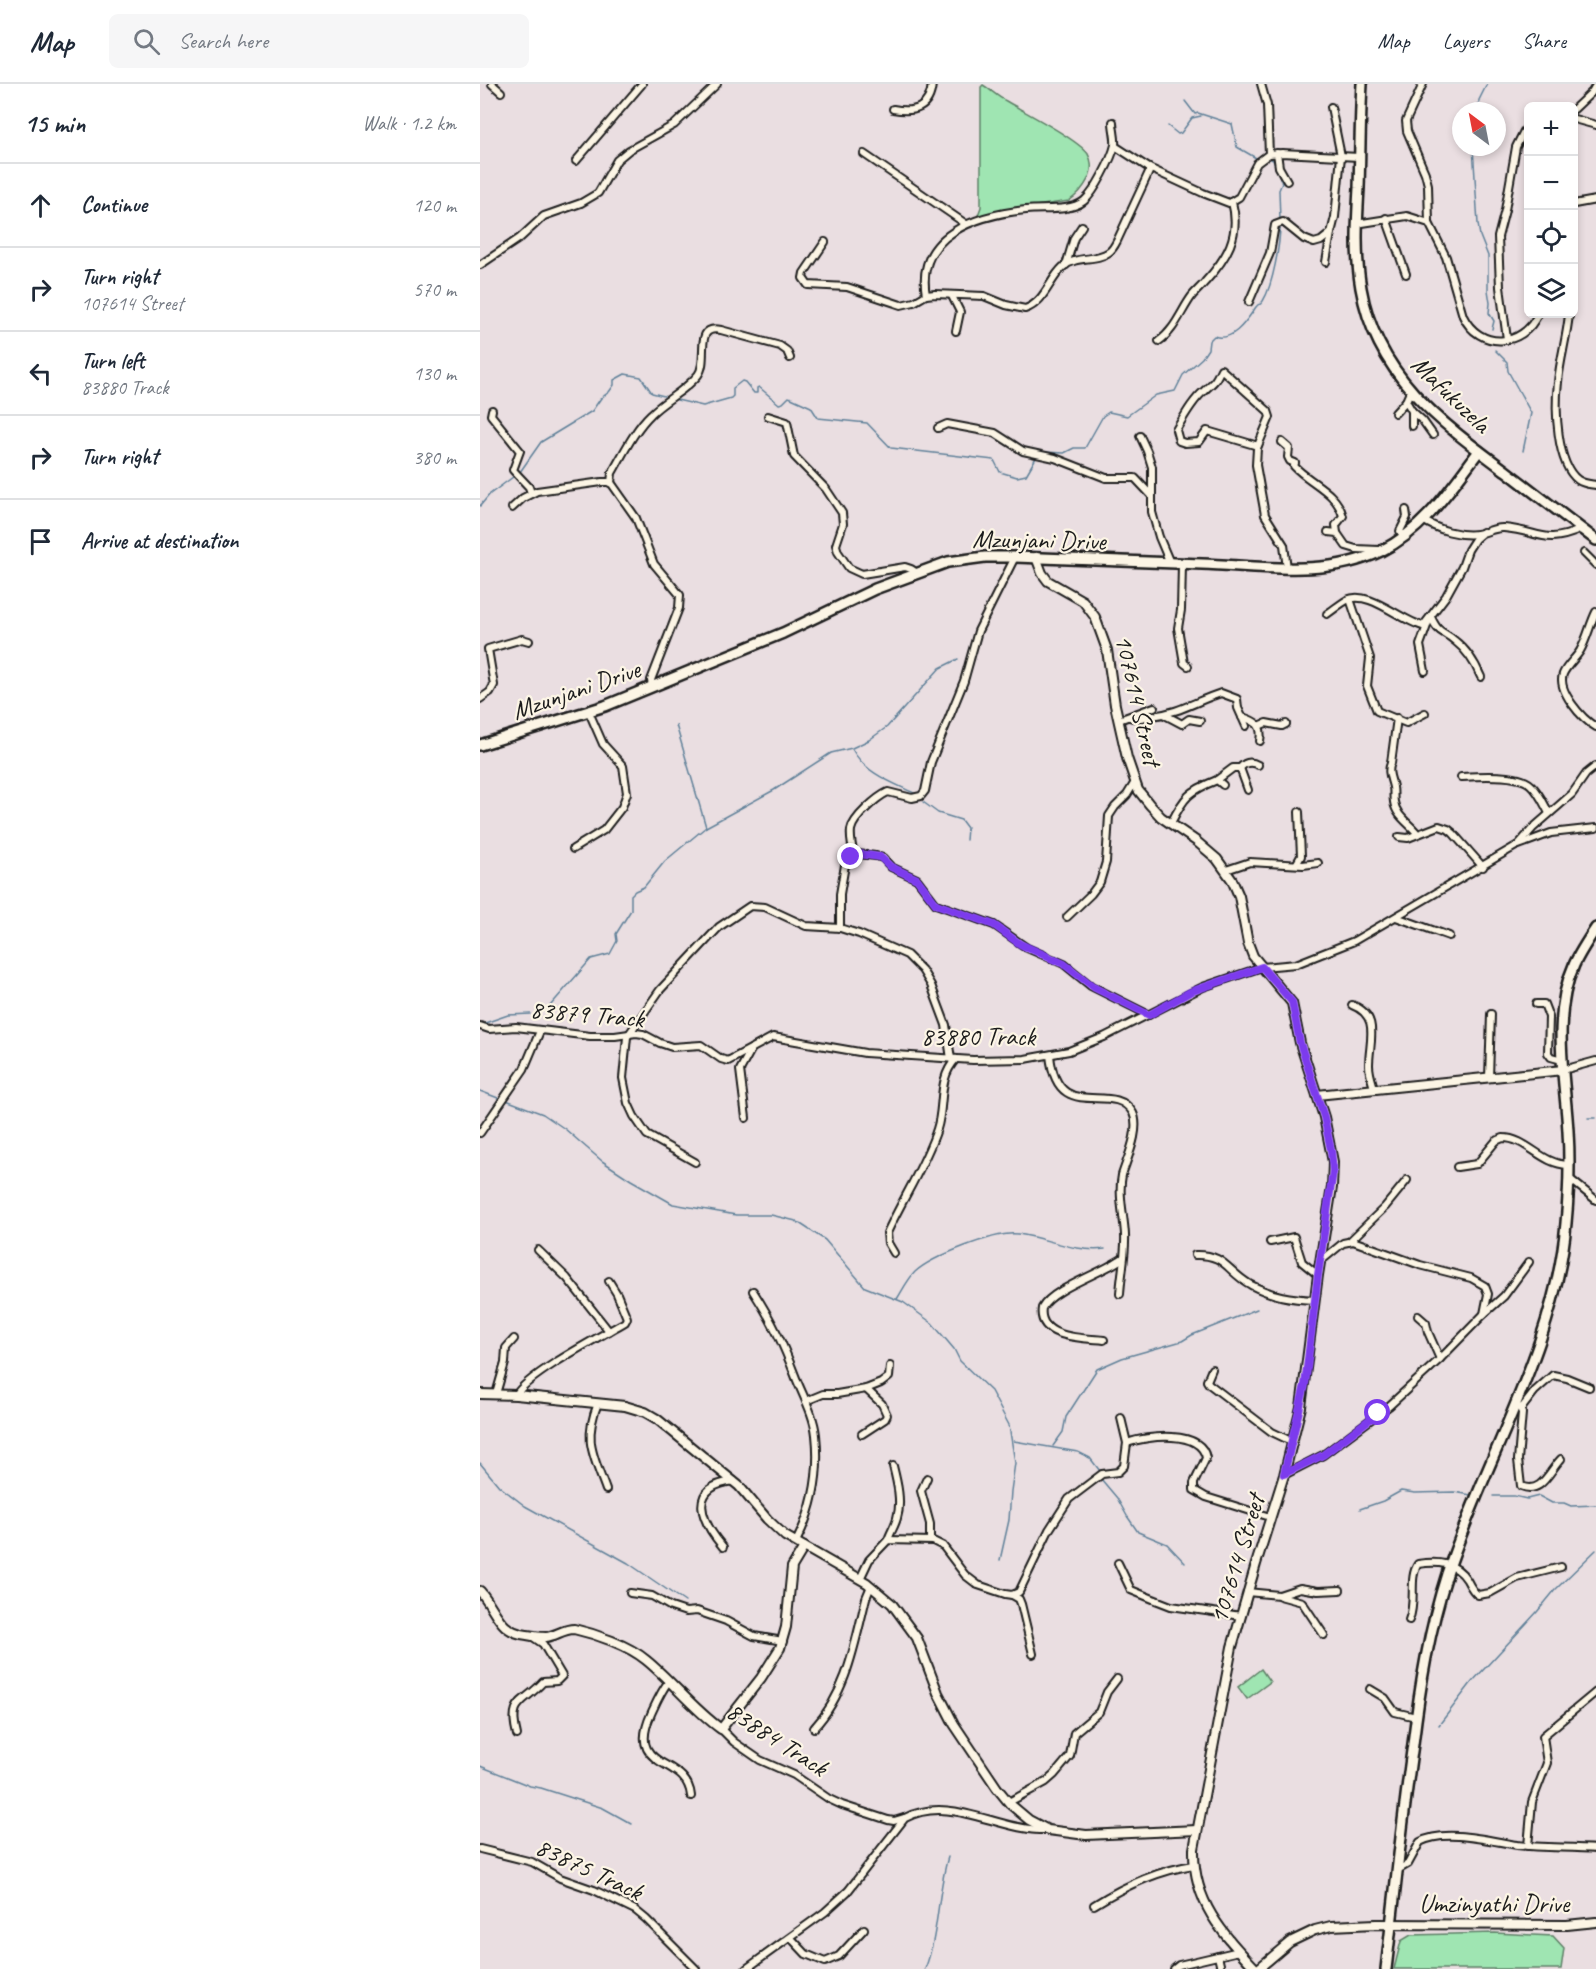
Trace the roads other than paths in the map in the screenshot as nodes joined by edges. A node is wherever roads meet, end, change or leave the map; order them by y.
1 (492, 84) edge
2 (642, 84) edge
3 (717, 84) edge
4 (932, 84) edge
5 (1261, 84) edge
6 (1362, 84) edge
7 (1423, 84) edge
8 (1596, 86) edge
9 (501, 92) dead end
10 (1578, 105) edge
11 (1330, 107) dead end
12 (893, 109) dead end
13 (1578, 119) edge
14 (1113, 122) dead end
15 (1596, 125) edge
16 (1524, 130) edge
17 (1115, 146) junction
18 (864, 154) dead end
19 (1273, 154) junction
20 (1341, 156) junction
21 (1359, 157) junction
22 (576, 162) dead end
23 (1149, 168) junction
24 (1287, 181) dead end
25 (1596, 200) edge
26 (1232, 202) junction
27 (1578, 203) edge
28 (1386, 218) junction
29 (1429, 223) junction
30 (966, 224) junction
31 (1356, 224) junction
32 (1082, 226) dead end
33 (1331, 233) junction
34 (825, 242) dead end
35 (1326, 262) dead end
36 (480, 265) edge
37 (1066, 265) junction
38 (1406, 274) dead end
39 (926, 295) junction
40 (952, 296) junction
41 (1249, 302) dead end
42 (1536, 318) edge
43 (1568, 318) edge
44 (956, 331) dead end
45 (1507, 339) junction
46 (1160, 341) dead end
47 (790, 358) dead end
48 (1410, 392) junction
49 (1406, 401) junction
50 (492, 410) dead end
51 (1412, 411) junction
52 (1395, 413) dead end
53 (768, 416) dead end
54 (1412, 426) dead end
55 (938, 428) dead end
56 (1433, 435) dead end
57 (1140, 436) dead end
58 (1282, 442) dead end
59 (1258, 446) junction
60 (1479, 451) junction
61 (611, 483) junction
62 (1596, 485) edge
63 (531, 493) junction
64 (1151, 495) junction
65 (512, 508) dead end
66 (1406, 510) dead end
67 (1423, 520) junction
68 (1582, 529) junction
69 (1328, 532) dead end
70 (1483, 532) junction
71 (1337, 533) junction
72 (1404, 537) junction
73 (1596, 539) edge
74 (1383, 550) junction
75 (1584, 553) dead end
76 (1015, 557) junction
77 (1036, 557) junction
78 (1170, 563) junction
79 (1182, 564) junction
80 (1596, 565) edge
81 (1287, 568) junction
82 (917, 573) junction
83 (1350, 598) junction
84 (1596, 612) edge
85 (1327, 614) dead end
86 (1431, 617) junction
87 (528, 641) dead end
88 (1188, 666) dead end
89 (1425, 671) dead end
90 (1481, 677) dead end
91 (652, 687) junction
92 (480, 699) edge
93 (1154, 707) dead end
94 (589, 712) junction
95 (1425, 713) dead end
96 (1165, 715) junction
97 (1129, 717) junction
98 (1242, 717) junction
99 (1397, 718) junction
100 (1119, 720) junction
101 (1200, 721) dead end
102 (1287, 723) dead end
103 (1246, 726) dead end
104 (1259, 726) junction
105 (1596, 727) edge
106 (1260, 741) dead end
107 (480, 744) edge
108 (1258, 765) dead end
109 (1596, 766) edge
110 (1240, 768) junction
111 (1461, 777) dead end
112 (1135, 782) junction
113 (1248, 790) dead end
114 (1299, 812) dead end
115 (1549, 813) junction
116 (1171, 823) junction
117 (1596, 828) edge
118 (1417, 833) junction
119 (1399, 837) dead end
120 (1516, 846) junction
121 (573, 849) dead end
122 (854, 855) junction
123 (1297, 863) junction
124 (1318, 863) dead end
125 (1483, 867) junction
126 (1226, 870) junction
127 (1396, 917) junction
128 (1067, 918) dead end
129 (840, 928) junction
130 (1596, 928) edge
131 (1449, 936) dead end
132 (1262, 967) junction
133 (1536, 1004) dead end
134 (1352, 1005) dead end
135 (1491, 1014) dead end
136 (1149, 1015) junction
137 (480, 1026) edge
138 (540, 1031) junction
139 (630, 1034) junction
140 (752, 1047) junction
141 (1050, 1055) junction
142 (953, 1059) junction
143 (1596, 1061) edge
144 (1562, 1065) junction
145 (1489, 1078) junction
146 (1374, 1089) junction
147 (1317, 1095) junction
148 (746, 1118) dead end
149 (480, 1133) edge
150 (696, 1162) dead end
151 (1568, 1165) junction
152 (1457, 1167) dead end
153 (1569, 1179) junction
154 (1407, 1180) dead end
155 (1595, 1198) edge
156 (1350, 1241) junction
157 (1270, 1242) dead end
158 (538, 1250) dead end
159 (894, 1253) dead end
160 (1195, 1255) dead end
161 (1123, 1258) junction
162 (1321, 1261) junction
163 (1529, 1262) dead end
164 (1318, 1275) junction
165 (609, 1281) dead end
166 (753, 1291) dead end
167 (1120, 1294) dead end
168 (1314, 1300) junction
169 (1484, 1314) junction
170 (1418, 1316) dead end
171 (609, 1331) junction
172 (514, 1339) dead end
173 (1104, 1340) dead end
174 (1440, 1359) junction
175 (890, 1366) dead end
176 (1212, 1369) dead end
177 (1589, 1387) dead end
178 (866, 1389) junction
179 (480, 1394) edge
180 (496, 1394) junction
181 (516, 1395) junction
182 (806, 1401) junction
183 (598, 1403) junction
184 (1518, 1406) junction
185 (1121, 1418) dead end
186 (862, 1434) dead end
187 (1293, 1442) junction
188 (1127, 1443) junction
189 (1561, 1460) dead end
190 (893, 1466) dead end
191 (1284, 1474) junction
192 (927, 1478) dead end
193 (734, 1481) junction
194 (606, 1490) dead end
195 (1270, 1517) junction
196 (888, 1540) junction
197 (930, 1540) junction
198 (796, 1542) junction
199 (723, 1547) dead end
200 (804, 1547) junction
201 (1118, 1563) dead end
202 (1450, 1565) junction
203 (1561, 1567) dead end
204 (860, 1579) junction
205 (872, 1586) junction
206 (1340, 1590) dead end
207 (480, 1591) edge
208 (1247, 1592) junction
209 (630, 1593) dead end
210 (1012, 1595) junction
211 (1279, 1595) junction
212 (1241, 1616) junction
213 (1409, 1620) dead end
214 (1324, 1635) dead end
215 (531, 1636) junction
216 (783, 1641) junction
217 (1033, 1654) dead end
218 (1117, 1679) dead end
219 (669, 1681) junction
220 (1370, 1689) dead end
221 (1596, 1692) edge
222 (1416, 1717) junction
223 (814, 1728) dead end
224 (721, 1729) junction
225 (517, 1735) dead end
226 (690, 1796) dead end
227 (1009, 1802) junction
228 (904, 1818) junction
229 (1048, 1830) junction
230 (1197, 1830) junction
231 (1528, 1846) junction
232 (480, 1849) edge
233 (1596, 1849) edge
234 (1194, 1865) junction
235 (1396, 1871) junction
236 (1094, 1905) dead end
237 (1596, 1922) edge
238 (1391, 1925) junction
239 (864, 1929) dead end
240 (791, 1938) junction
241 (1239, 1951) junction
242 (1218, 1956) junction
243 (696, 1969) edge
244 (746, 1969) edge
245 (1174, 1969) edge
246 (1221, 1969) edge
247 (1256, 1969) edge
248 (1386, 1969) edge

1 - 9 street
2 - 22 street
3 - 36 street
4 - 12 street
5 - 19 street
6 - 21 main road, Mafukuzela
7 - 29 street
8 - 10 street
11 - 20 street
13 - 15 street
14 - 17 street
16 - 45 street
17 - 23 street
17 - 30 street
18 - 30 street
19 - 20 street
19 - 24 street
19 - 26 street
20 - 21 street
20 - 33 street
21 - 31 main road, Mafukuzela
23 - 26 street
23 - 37 street
25 - 27 street
26 - 46 street
28 - 29 street
28 - 31 street
28 - 38 street
29 - 45 street
30 - 39 street
31 - 48 main road, Mafukuzela
32 - 37 street
33 - 35 street
33 - 41 street
34 - 39 street
37 - 40 street
39 - 40 street
40 - 44 street
42 - 45 street
43 - 62 street
47 - 61 street
48 - 49 street
48 - 60 main road, Mafukuzela
49 - 51 street
49 - 52 street
50 - 63 street
51 - 54 street
51 - 56 street
53 - 82 street
55 - 64 street
57 - 64 street
58 - 71 street
59 - 59 street
59 - 81 street
60 - 67 main road, Mzunjani Drive
60 - 68 main road, Mafukuzela
61 - 63 street
61 - 91 street
63 - 65 street
64 - 78 street
66 - 72 street
67 - 70 street
67 - 72 main road, Mzunjani Drive
68 - 70 street
68 - 73 main road, Mafukuzela
69 - 71 street
70 - 86 street
71 - 74 street
72 - 74 main road, Mzunjani Drive
74 - 81 main road, Mzunjani Drive
75 - 80 street
76 - 77 main road, Mzunjani Drive
76 - 82 main road, Mzunjani Drive
76 - 122 street
77 - 78 main road, Mzunjani Drive
77 - 100 street, 107614 Street
78 - 79 main road, Mzunjani Drive
79 - 81 main road, Mzunjani Drive
79 - 88 street
82 - 91 main road, Mzunjani Drive
83 - 85 street
83 - 86 street
83 - 99 street
84 - 105 street
86 - 89 street
86 - 90 street
87 - 92 street
91 - 94 main road, Mzunjani Drive
93 - 97 street
94 - 107 main road, Mzunjani Drive
94 - 121 street
95 - 99 street
96 - 97 street
96 - 98 street
96 - 101 street
97 - 100 street
98 - 103 street
98 - 104 street
99 - 118 street
100 - 112 street, 107614 Street
102 - 104 street
104 - 106 street
108 - 110 street
109 - 115 street
110 - 113 street
110 - 116 street
111 - 115 street
112 - 116 street, 107614 Street
112 - 128 street
114 - 123 street
115 - 120 street
116 - 126 street, 107614 Street
117 - 120 street
118 - 119 street
118 - 125 street
120 - 125 street, 83880 Track
122 - 129 street
122 - 136 street
123 - 124 street
123 - 126 street
125 - 127 street, 83880 Track
126 - 132 street, 107614 Street
127 - 131 street
127 - 132 street, 83880 Track
129 - 139 street
129 - 142 street
130 - 144 main road
132 - 136 street, 83880 Track
132 - 147 street, 107614 Street
133 - 144 street
134 - 146 street
135 - 145 street
136 - 141 street, 83880 Track
137 - 138 street, 83879 Track
138 - 139 street, 83879 Track
138 - 149 street
139 - 140 street, 83879 Track
139 - 150 street
140 - 142 street, 83880 Track
140 - 148 street
141 - 142 street, 83880 Track
141 - 161 street
142 - 159 street
143 - 144 street
144 - 145 street
144 - 151 main road
145 - 146 street
146 - 147 street
147 - 162 street, 107614 Street
151 - 152 street
151 - 153 main road
153 - 155 street
153 - 184 main road
154 - 156 street
156 - 162 street
156 - 169 street
157 - 164 street
158 - 171 street
160 - 168 street
161 - 167 street
161 - 173 street
162 - 164 street, 107614 Street
163 - 169 street
164 - 168 street, 107614 Street
165 - 171 street
166 - 182 street
168 - 187 street, 107614 Street
169 - 174 street
170 - 174 street
171 - 181 street
172 - 180 street
174 - 191 street
175 - 178 street
176 - 187 street
177 - 184 street
178 - 182 street
178 - 186 street
179 - 180 street
180 - 181 street
181 - 183 street
182 - 198 street
183 - 193 street
183 - 194 street
184 - 189 street
184 - 202 main road
185 - 188 street
187 - 191 street, 107614 Street
188 - 195 street
188 - 210 street
190 - 196 street
191 - 195 street, 107614 Street
192 - 197 street
193 - 198 street
193 - 199 street
195 - 208 street, 107614 Street
196 - 197 street
196 - 204 street
197 - 210 street
198 - 200 street
200 - 204 street
200 - 216 street
201 - 212 street
202 - 203 street
202 - 213 street
202 - 222 main road
204 - 205 street
205 - 223 street
205 - 227 street
206 - 211 street
207 - 215 street
208 - 211 street
208 - 212 street, 107614 Street
209 - 216 street
210 - 217 street
211 - 214 street
212 - 230 street, 107614 Street
215 - 219 street, 83884 Track
215 - 225 street
216 - 224 street
218 - 227 street
219 - 224 street, 83884 Track
219 - 226 street
220 - 222 street
221 - 231 street
222 - 235 main road
224 - 228 street, 83884 Track
227 - 229 street
228 - 229 street
228 - 240 street
229 - 230 street
230 - 234 street, 107614 Street
231 - 233 street
231 - 235 street
232 - 243 street, 83875 Track
234 - 236 street
234 - 241 street, 107614 Street
235 - 238 main road
237 - 238 street, Umzinyathi Drive
238 - 247 street, Umzinyathi Drive
238 - 248 main road
239 - 240 street
240 - 244 street
241 - 242 street
241 - 247 street, 107614 Street
242 - 245 street
242 - 246 street

